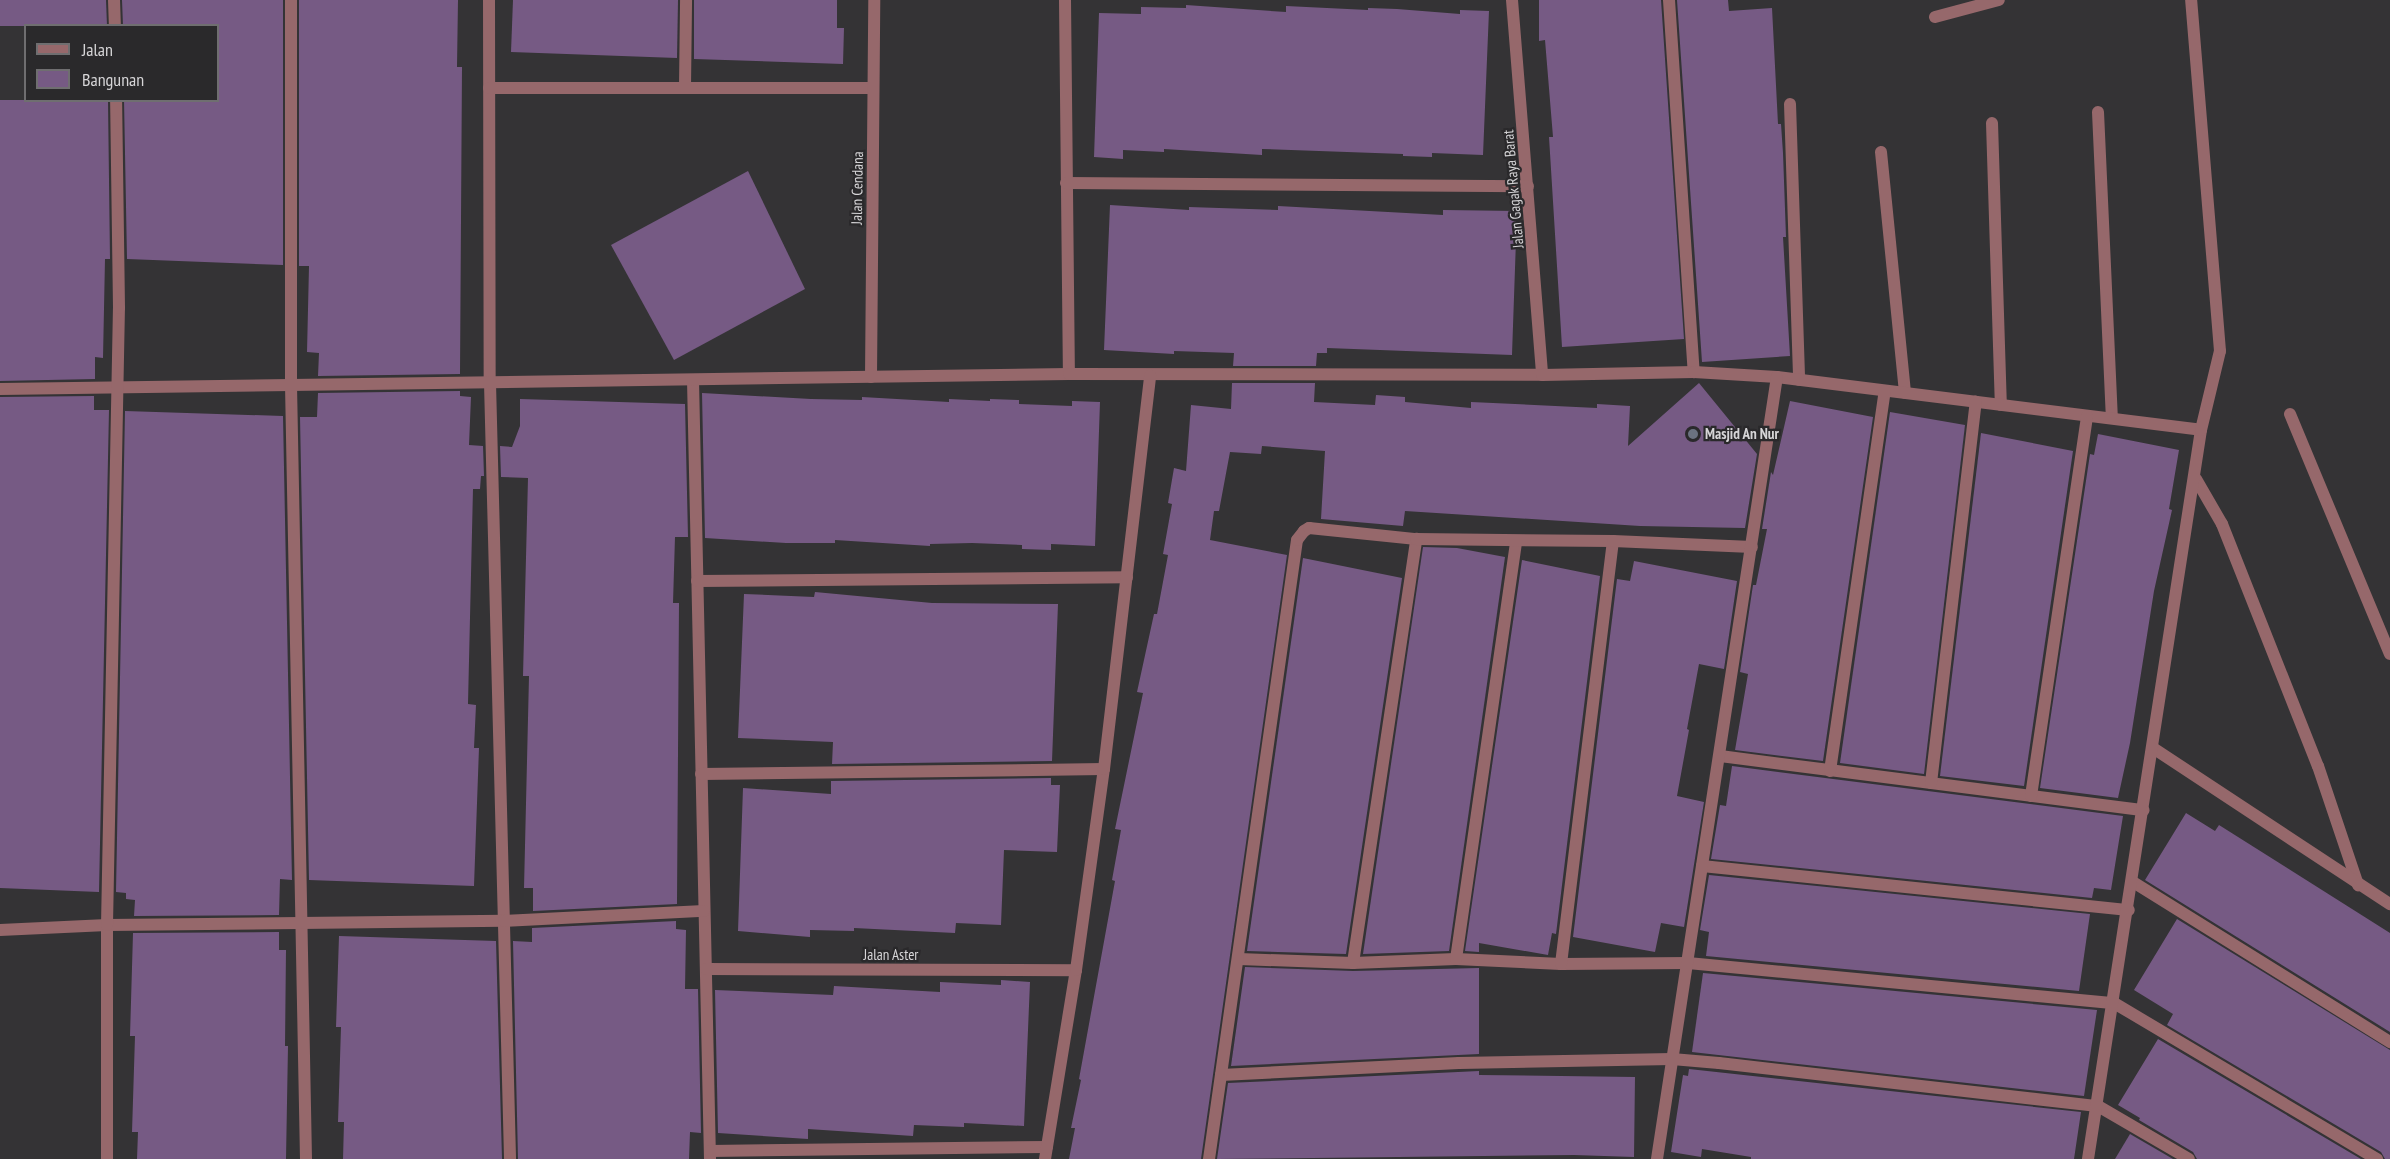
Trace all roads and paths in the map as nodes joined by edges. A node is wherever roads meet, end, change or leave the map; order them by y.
1 (114, 0) edge
2 (291, 0) edge
3 (489, 0) edge
4 (686, 0) edge
5 (874, 0) edge
6 (1065, 0) edge
7 (1512, 0) edge
8 (1669, 0) edge
9 (1999, 0) edge
10 (2191, 0) edge
11 (1935, 17) dead end
12 (115, 24) edge
13 (489, 87) junction
14 (685, 87) junction
15 (873, 88) junction
16 (116, 102) edge
17 (1790, 104) dead end
18 (2098, 112) dead end
19 (1992, 123) dead end
20 (1881, 152) dead end
21 (1066, 183) junction
22 (1528, 186) junction
23 (1694, 372) junction
24 (1069, 374) junction
25 (1542, 375) junction
26 (1150, 376) junction
27 (871, 377) junction
28 (1777, 377) junction
29 (693, 380) junction
30 (1799, 380) junction
31 (490, 382) junction
32 (291, 385) junction
33 (118, 387) junction
34 (0, 389) edge
35 (1885, 390) junction
36 (1905, 393) junction
37 (1976, 402) junction
38 (2001, 405) junction
39 (2290, 414) dead end
40 (2087, 416) junction
41 (2112, 418) junction
42 (2202, 430) junction
43 (2196, 479) junction
44 (1416, 540) junction
45 (1516, 540) junction
46 (1613, 541) junction
47 (1752, 547) junction
48 (1126, 577) junction
49 (697, 581) junction
50 (2390, 654) edge
51 (2153, 748) junction
52 (1720, 756) junction
53 (1104, 769) junction
54 (1830, 771) junction
55 (701, 774) junction
56 (1931, 783) junction
57 (2031, 796) junction
58 (2144, 810) junction
59 (1702, 866) junction
60 (2133, 882) junction
61 (2358, 885) junction
62 (2390, 904) edge
63 (2129, 910) junction
64 (704, 911) junction
65 (504, 921) junction
66 (301, 923) junction
67 (106, 925) junction
68 (0, 930) edge
69 (1239, 959) junction
70 (1456, 959) junction
71 (1353, 963) junction
72 (1688, 963) junction
73 (1561, 964) junction
74 (706, 969) junction
75 (1076, 970) junction
76 (2114, 1003) junction
77 (2390, 1042) edge
78 (1672, 1059) junction
79 (1221, 1075) junction
80 (2098, 1106) junction
81 (1046, 1153) edge
82 (710, 1155) edge
83 (107, 1159) edge
84 (306, 1159) edge
85 (510, 1159) edge
86 (1209, 1159) edge
87 (1657, 1159) edge
88 (2088, 1159) edge
89 (2189, 1159) edge
90 (2378, 1159) edge

1 - 12 street
2 - 32 street
3 - 13 street
4 - 14 street
5 - 15 street, Jalan Cendana
6 - 21 street
7 - 22 street, Jalan Gagak Raya Barat
8 - 23 street
9 - 11 street
10 - 42 street
13 - 14 street
13 - 31 street
14 - 15 street
15 - 27 street, Jalan Cendana
16 - 33 street
17 - 30 street
18 - 41 street
19 - 38 street
20 - 36 street
21 - 22 street
21 - 24 street
22 - 25 street, Jalan Gagak Raya Barat
23 - 25 street
23 - 28 street
24 - 26 street
24 - 27 street
25 - 26 street
26 - 48 street
27 - 29 street
28 - 30 street
28 - 47 street
29 - 31 street
29 - 49 street
30 - 35 street
31 - 32 street
31 - 65 street
32 - 33 street
32 - 66 street
33 - 34 street
33 - 67 street
35 - 36 street
35 - 54 street
36 - 37 street
37 - 38 street
37 - 56 street
38 - 40 street
39 - 50 street
40 - 41 street
40 - 57 street
41 - 42 street
42 - 43 street
43 - 51 street
43 - 61 street
44 - 45 street
44 - 69 street
44 - 71 street
45 - 46 street
45 - 70 street
46 - 47 street
46 - 73 street
47 - 52 street
48 - 49 street
48 - 53 street
49 - 55 street
51 - 58 street
51 - 61 street
52 - 54 street
52 - 59 street
53 - 55 street
53 - 75 street
54 - 56 street
55 - 64 street
56 - 57 street
57 - 58 street
58 - 60 street
59 - 63 street
59 - 72 street
60 - 63 street
60 - 77 street
61 - 62 street
63 - 76 street
64 - 65 street
64 - 74 street
65 - 66 street
65 - 85 street
66 - 67 street
66 - 84 street
67 - 68 street
67 - 83 street
69 - 71 street
69 - 79 street
70 - 71 street
70 - 73 street
72 - 73 street
72 - 76 street
72 - 78 street
74 - 75 street, Jalan Aster
74 - 82 street
75 - 81 street
76 - 80 street
76 - 90 street
78 - 79 street
78 - 80 street
78 - 87 street
79 - 86 street
80 - 88 street
80 - 89 street
81 - 82 street

